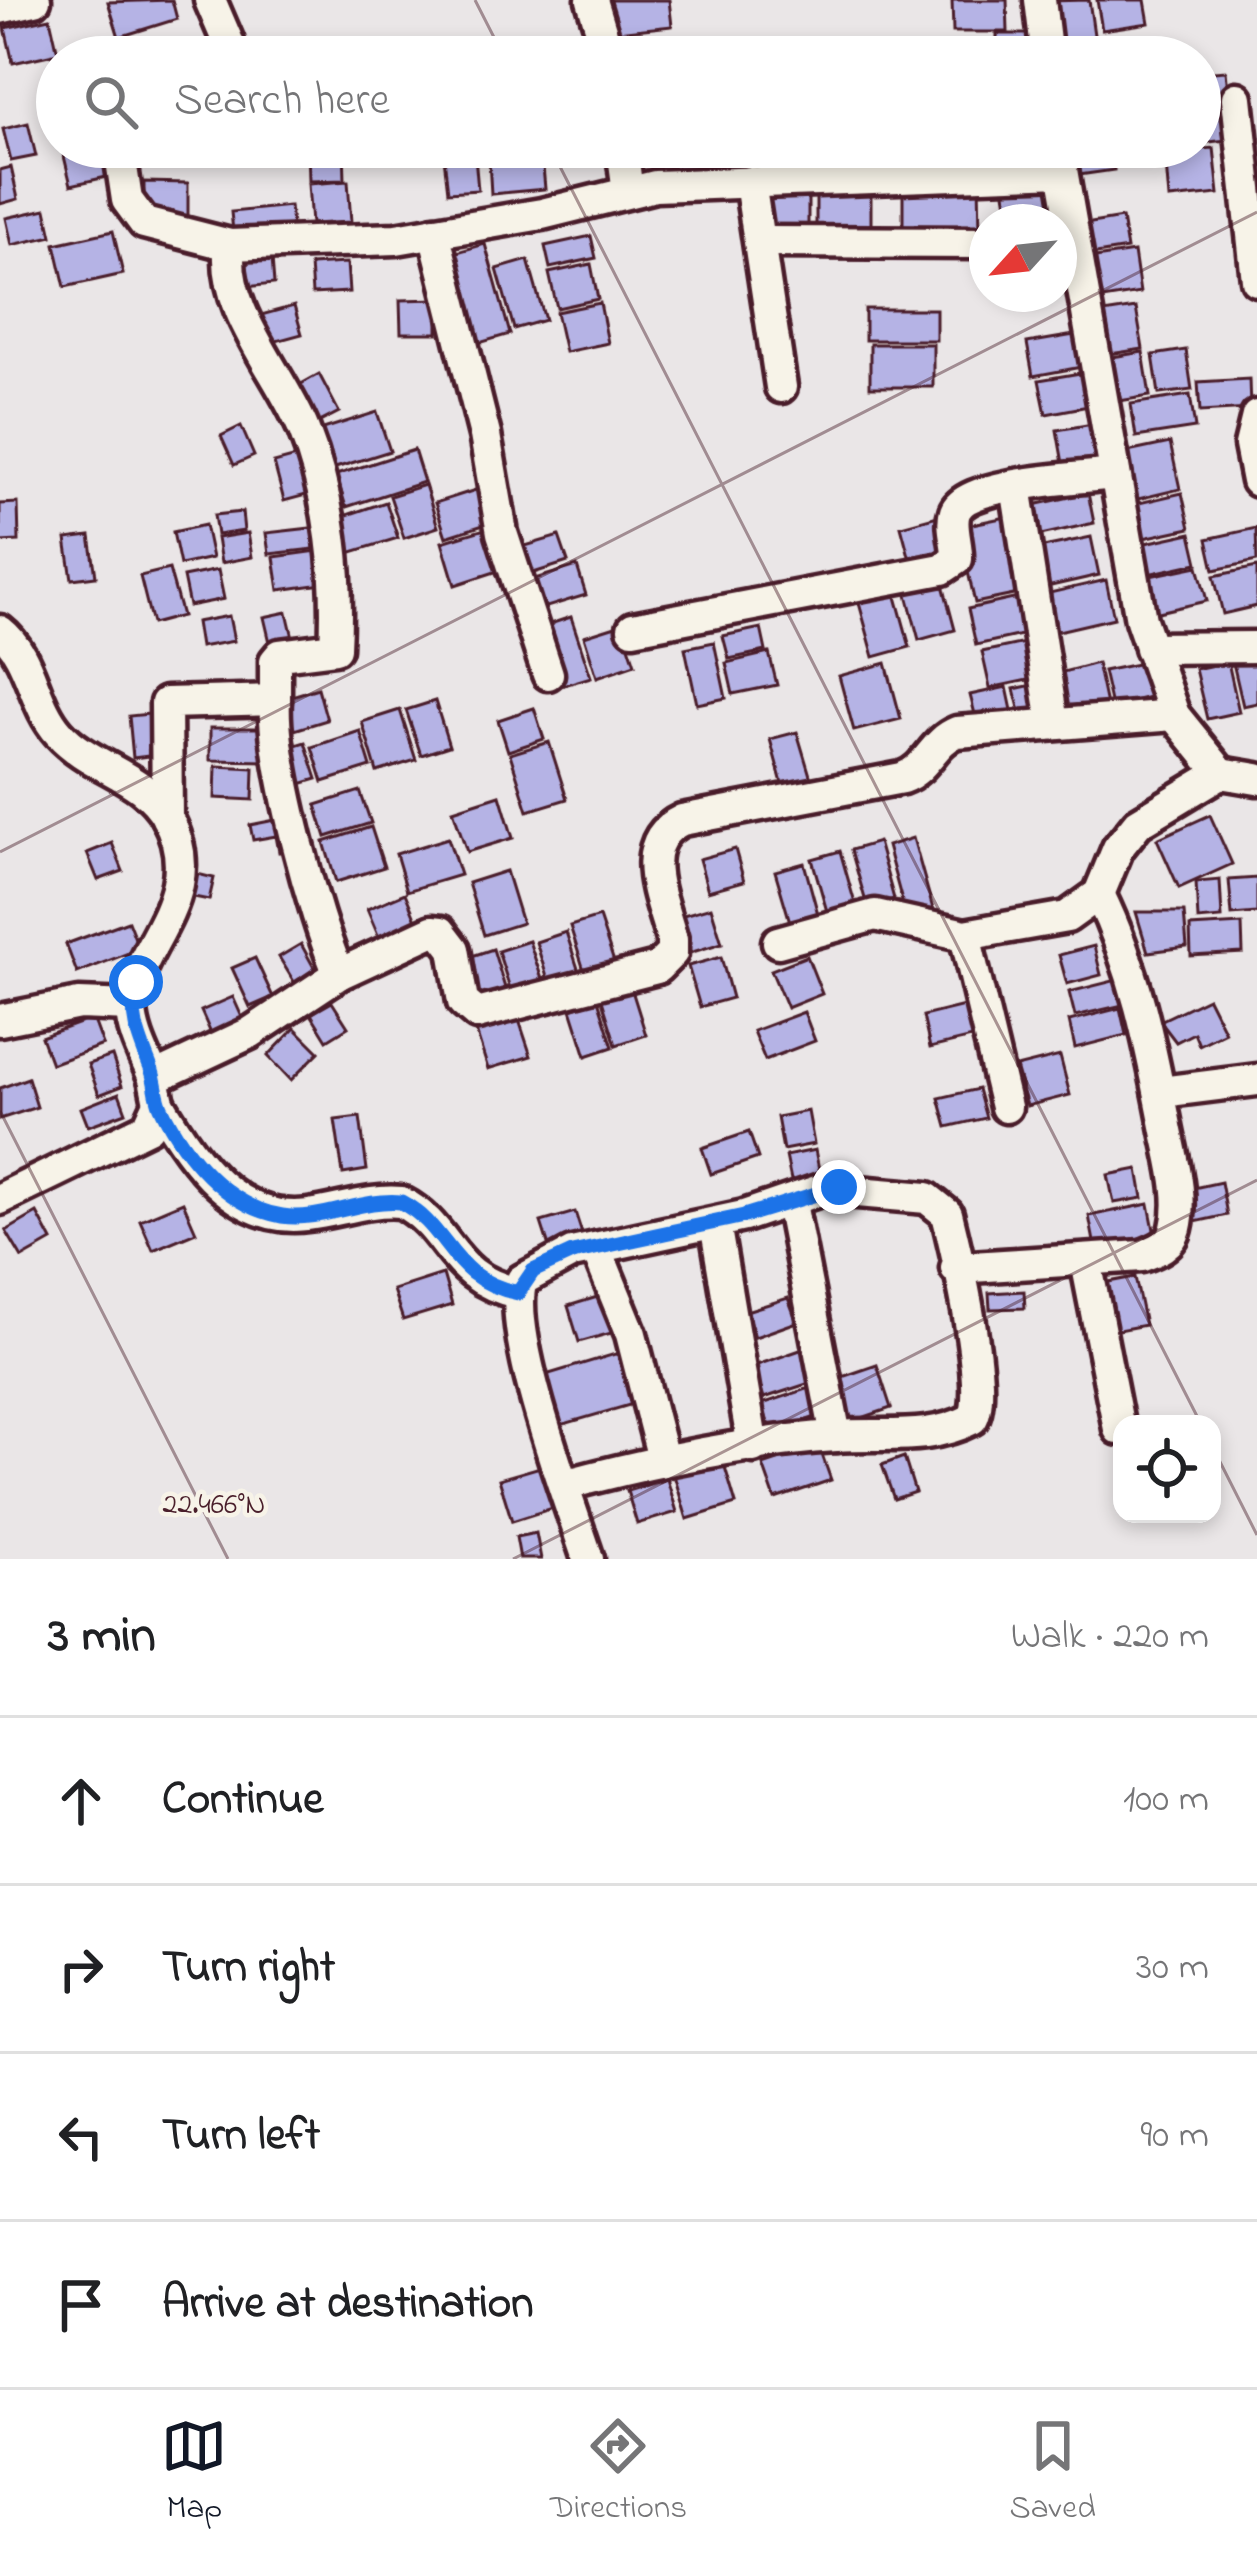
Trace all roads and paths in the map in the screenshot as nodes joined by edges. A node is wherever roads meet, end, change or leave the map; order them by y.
1 (35, 0) edge
2 (210, 0) edge
3 (592, 0) edge
4 (1040, 0) edge
5 (0, 8) edge
6 (225, 36) edge
7 (603, 36) edge
8 (1044, 36) edge
9 (1237, 98) dead end
10 (122, 168) edge
11 (625, 168) edge
12 (939, 168) edge
13 (1061, 168) edge
14 (750, 182) junction
15 (628, 192) junction
16 (1064, 204) edge
17 (434, 232) junction
18 (760, 242) junction
19 (230, 244) junction
20 (969, 244) edge
21 (1257, 280) edge
22 (1077, 286) edge
23 (781, 387) dead end
24 (1257, 416) edge
25 (1115, 474) junction
26 (1256, 476) edge
27 (1016, 486) junction
28 (633, 628) dead end
29 (0, 631) edge
30 (1257, 647) edge
31 (1150, 648) junction
32 (548, 674) dead end
33 (275, 700) junction
34 (1174, 715) junction
35 (1053, 723) junction
36 (1221, 772) junction
37 (1257, 779) edge
38 (167, 818) junction
39 (1099, 894) junction
40 (965, 934) junction
41 (778, 942) dead end
42 (339, 974) junction
43 (131, 1006) junction
44 (0, 1020) edge
45 (1257, 1080) edge
46 (157, 1091) junction
47 (1161, 1092) junction
48 (1006, 1107) dead end
49 (0, 1199) edge
50 (791, 1203) junction
51 (715, 1223) junction
52 (596, 1248) junction
53 (1086, 1261) junction
54 (956, 1268) junction
55 (518, 1293) junction
56 (1116, 1415) edge
57 (836, 1436) junction
58 (752, 1447) junction
59 (663, 1459) junction
60 (564, 1485) junction
61 (587, 1559) edge

1 - 5 street
2 - 6 street
3 - 7 street
4 - 8 street
9 - 21 street
10 - 19 street
11 - 15 street
12 - 14 street
13 - 16 street
14 - 15 street
14 - 18 street
15 - 17 street
17 - 19 street
17 - 32 street
18 - 20 street
18 - 23 street
19 - 33 street
22 - 25 street
24 - 26 street
25 - 27 street
25 - 31 street
27 - 28 street
27 - 35 street
29 - 38 street
30 - 31 street
31 - 34 street
33 - 38 street
33 - 42 street
34 - 35 street
34 - 36 street
35 - 42 street
36 - 37 street
36 - 39 street
38 - 43 street
39 - 40 street
39 - 47 street
40 - 41 street
40 - 48 street
42 - 46 street
43 - 44 street
43 - 46 street
45 - 47 street
46 - 49 street
46 - 55 street
47 - 53 street
50 - 51 street
50 - 54 street
50 - 57 street
51 - 52 street
51 - 58 street
52 - 55 street
52 - 59 street
53 - 54 street
53 - 56 street
54 - 57 street
55 - 60 street
57 - 58 street
58 - 59 street
59 - 60 street
60 - 61 street

